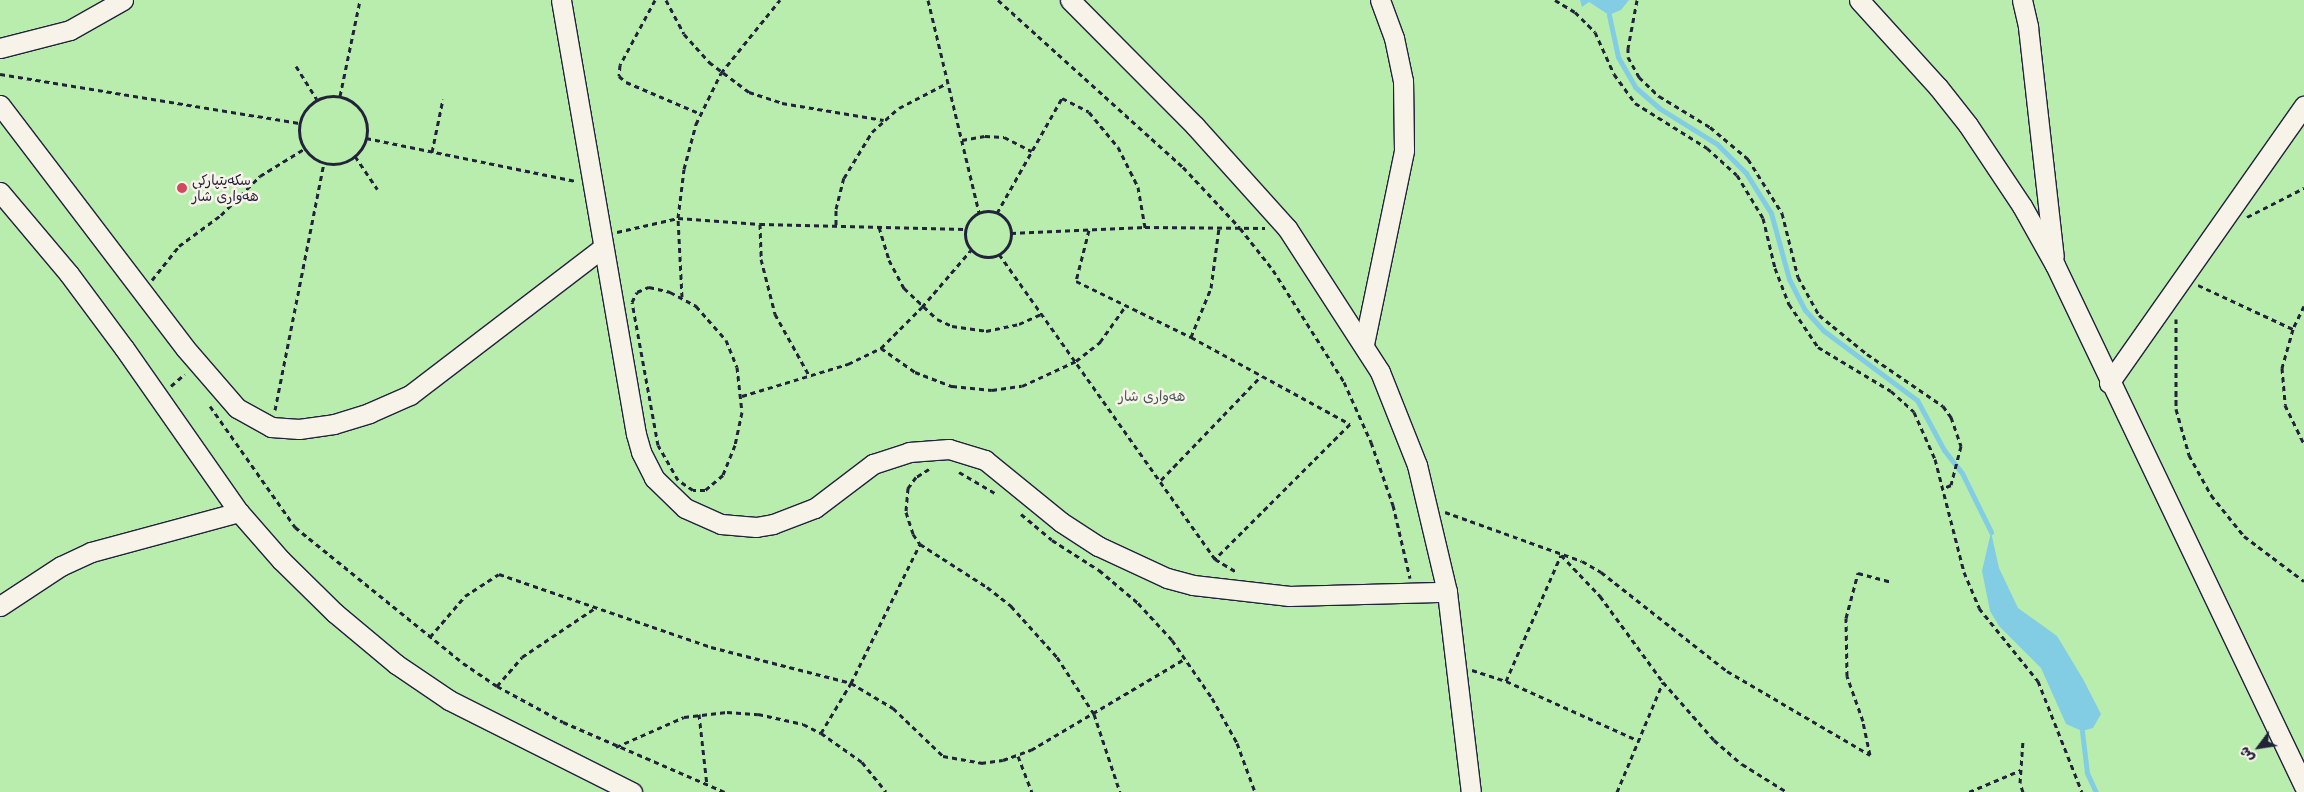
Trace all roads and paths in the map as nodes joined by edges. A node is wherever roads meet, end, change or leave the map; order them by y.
1 (123, 0) edge
2 (360, 0) edge
3 (561, 0) edge
4 (655, 0) edge
5 (666, 0) edge
6 (780, 0) edge
7 (928, 0) edge
8 (998, 0) edge
9 (1070, 0) edge
10 (1380, 0) edge
11 (1554, 0) edge
12 (1637, 0) edge
13 (1859, 0) edge
14 (2022, 0) edge
15 (0, 48) edge
16 (296, 66) dead end
17 (721, 73) junction
18 (0, 74) edge
19 (947, 83) junction
20 (340, 96) junction
21 (317, 99) junction
22 (442, 99) dead end
23 (0, 105) edge
24 (2304, 106) edge
25 (701, 114) junction
26 (884, 120) junction
27 (299, 123) junction
28 (366, 138) junction
29 (962, 140) junction
30 (304, 149) junction
31 (1032, 151) junction
32 (432, 152) junction
33 (356, 156) junction
34 (324, 163) junction
35 (591, 184) junction
36 (2304, 188) edge
37 (377, 189) dead end
38 (0, 192) edge
39 (979, 212) junction
40 (997, 213) junction
41 (678, 218) junction
42 (2224, 223) junction
43 (760, 224) junction
44 (836, 226) junction
45 (878, 227) junction
46 (1145, 227) junction
47 (1219, 228) junction
48 (1240, 228) junction
49 (965, 229) junction
50 (1089, 230) junction
51 (1011, 233) junction
52 (601, 242) junction
53 (971, 250) junction
54 (999, 254) junction
55 (2055, 265) junction
56 (2184, 279) junction
57 (142, 292) junction
58 (682, 297) junction
59 (2304, 306) edge
60 (1125, 307) junction
61 (922, 308) junction
62 (1041, 314) junction
63 (2176, 318) dead end
64 (2293, 329) junction
65 (1191, 337) junction
66 (1364, 344) junction
67 (185, 348) junction
68 (881, 348) junction
69 (1076, 361) junction
70 (810, 377) junction
71 (1260, 377) junction
72 (2109, 383) junction
73 (742, 396) junction
74 (158, 398) junction
75 (206, 398) dead end
76 (271, 428) junction
77 (2304, 444) edge
78 (938, 466) dead end
79 (954, 469) dead end
80 (1161, 480) junction
81 (1944, 488) junction
82 (999, 496) dead end
83 (1428, 506) junction
84 (239, 512) junction
85 (1018, 512) dead end
86 (920, 544) junction
87 (1561, 555) junction
88 (1215, 559) junction
89 (1239, 573) dead end
90 (1408, 574) dead end
91 (1399, 575) dead end
92 (2304, 580) edge
93 (1892, 582) dead end
94 (1447, 592) junction
95 (1413, 593) junction
96 (0, 606) edge
97 (595, 608) junction
98 (430, 637) junction
99 (1186, 658) junction
100 (1456, 665) junction
101 (1506, 681) junction
102 (1663, 682) junction
103 (851, 683) junction
104 (497, 686) junction
105 (699, 714) junction
106 (1094, 714) junction
107 (821, 733) junction
108 (1638, 740) junction
109 (2023, 740) dead end
110 (616, 747) junction
111 (1018, 756) junction
112 (2021, 770) junction
113 (707, 785) junction
114 (2304, 786) edge
115 (632, 792) edge
116 (725, 792) edge
117 (886, 792) edge
118 (1032, 792) edge
119 (1120, 792) edge
120 (1255, 792) edge
121 (1471, 792) edge
122 (1617, 792) edge
123 (1788, 792) edge
124 (1969, 792) edge
125 (2023, 792) edge
126 (2082, 792) edge

1 - 15 street
2 - 20 path
3 - 35 street
4 - 25 path
5 - 17 path
6 - 17 path
7 - 19 path
8 - 48 path
9 - 66 street
10 - 66 street
11 - 81 path
12 - 81 path
13 - 55 street
14 - 55 street
16 - 21 path
17 - 25 path
17 - 26 path
18 - 27 path
19 - 26 path
19 - 29 path
20 - 21 path
20 - 28 path
21 - 27 path
22 - 32 path
23 - 57 street
24 - 42 street
25 - 41 path
26 - 44 path
27 - 30 path
28 - 32 path
28 - 33 path
29 - 31 path
29 - 39 path
30 - 34 path
30 - 57 path
31 - 40 path
31 - 46 path
32 - 35 path
33 - 34 path
33 - 37 path
34 - 76 path
35 - 52 street
36 - 42 path
38 - 74 street
39 - 40 path
39 - 49 path
40 - 51 path
41 - 43 path
41 - 52 path
41 - 58 path
42 - 56 street
43 - 44 path
43 - 70 path
44 - 45 path
45 - 49 path
45 - 61 path
46 - 47 path
46 - 50 path
47 - 48 path
47 - 65 path
48 - 95 path
49 - 53 path
50 - 51 path
50 - 60 path
51 - 54 path
52 - 76 street
52 - 95 street
53 - 54 path
53 - 61 path
54 - 62 path
55 - 72 street
56 - 64 path
56 - 72 street
57 - 67 street
58 - 73 path
58 - 73 path
59 - 64 path
60 - 65 path
60 - 69 path
61 - 62 path
61 - 68 path
62 - 69 path
63 - 92 path
64 - 77 path
65 - 71 path
66 - 83 street
67 - 74 path
67 - 76 street
68 - 69 path
68 - 70 path
69 - 80 path
70 - 73 path
71 - 80 path
71 - 88 path
72 - 114 street
74 - 84 street
75 - 98 path
78 - 86 path
79 - 82 path
80 - 88 path
81 - 126 path
83 - 87 path
83 - 94 street
84 - 96 street
84 - 115 street
85 - 99 path
86 - 103 path
86 - 106 path
87 - 93 path
87 - 101 path
87 - 102 path
88 - 89 path
90 - 91 path
94 - 95 street
94 - 100 street
97 - 98 path
97 - 103 path
97 - 104 path
98 - 104 path
99 - 106 path
99 - 120 path
100 - 101 path
100 - 121 street
101 - 108 path
102 - 108 path
102 - 123 path
103 - 107 path
103 - 111 path
104 - 110 path
105 - 107 path
105 - 110 path
105 - 113 path
106 - 111 path
106 - 119 path
107 - 117 path
108 - 122 path
109 - 112 path
110 - 113 path
111 - 118 path
112 - 124 path
112 - 125 path
113 - 116 path

